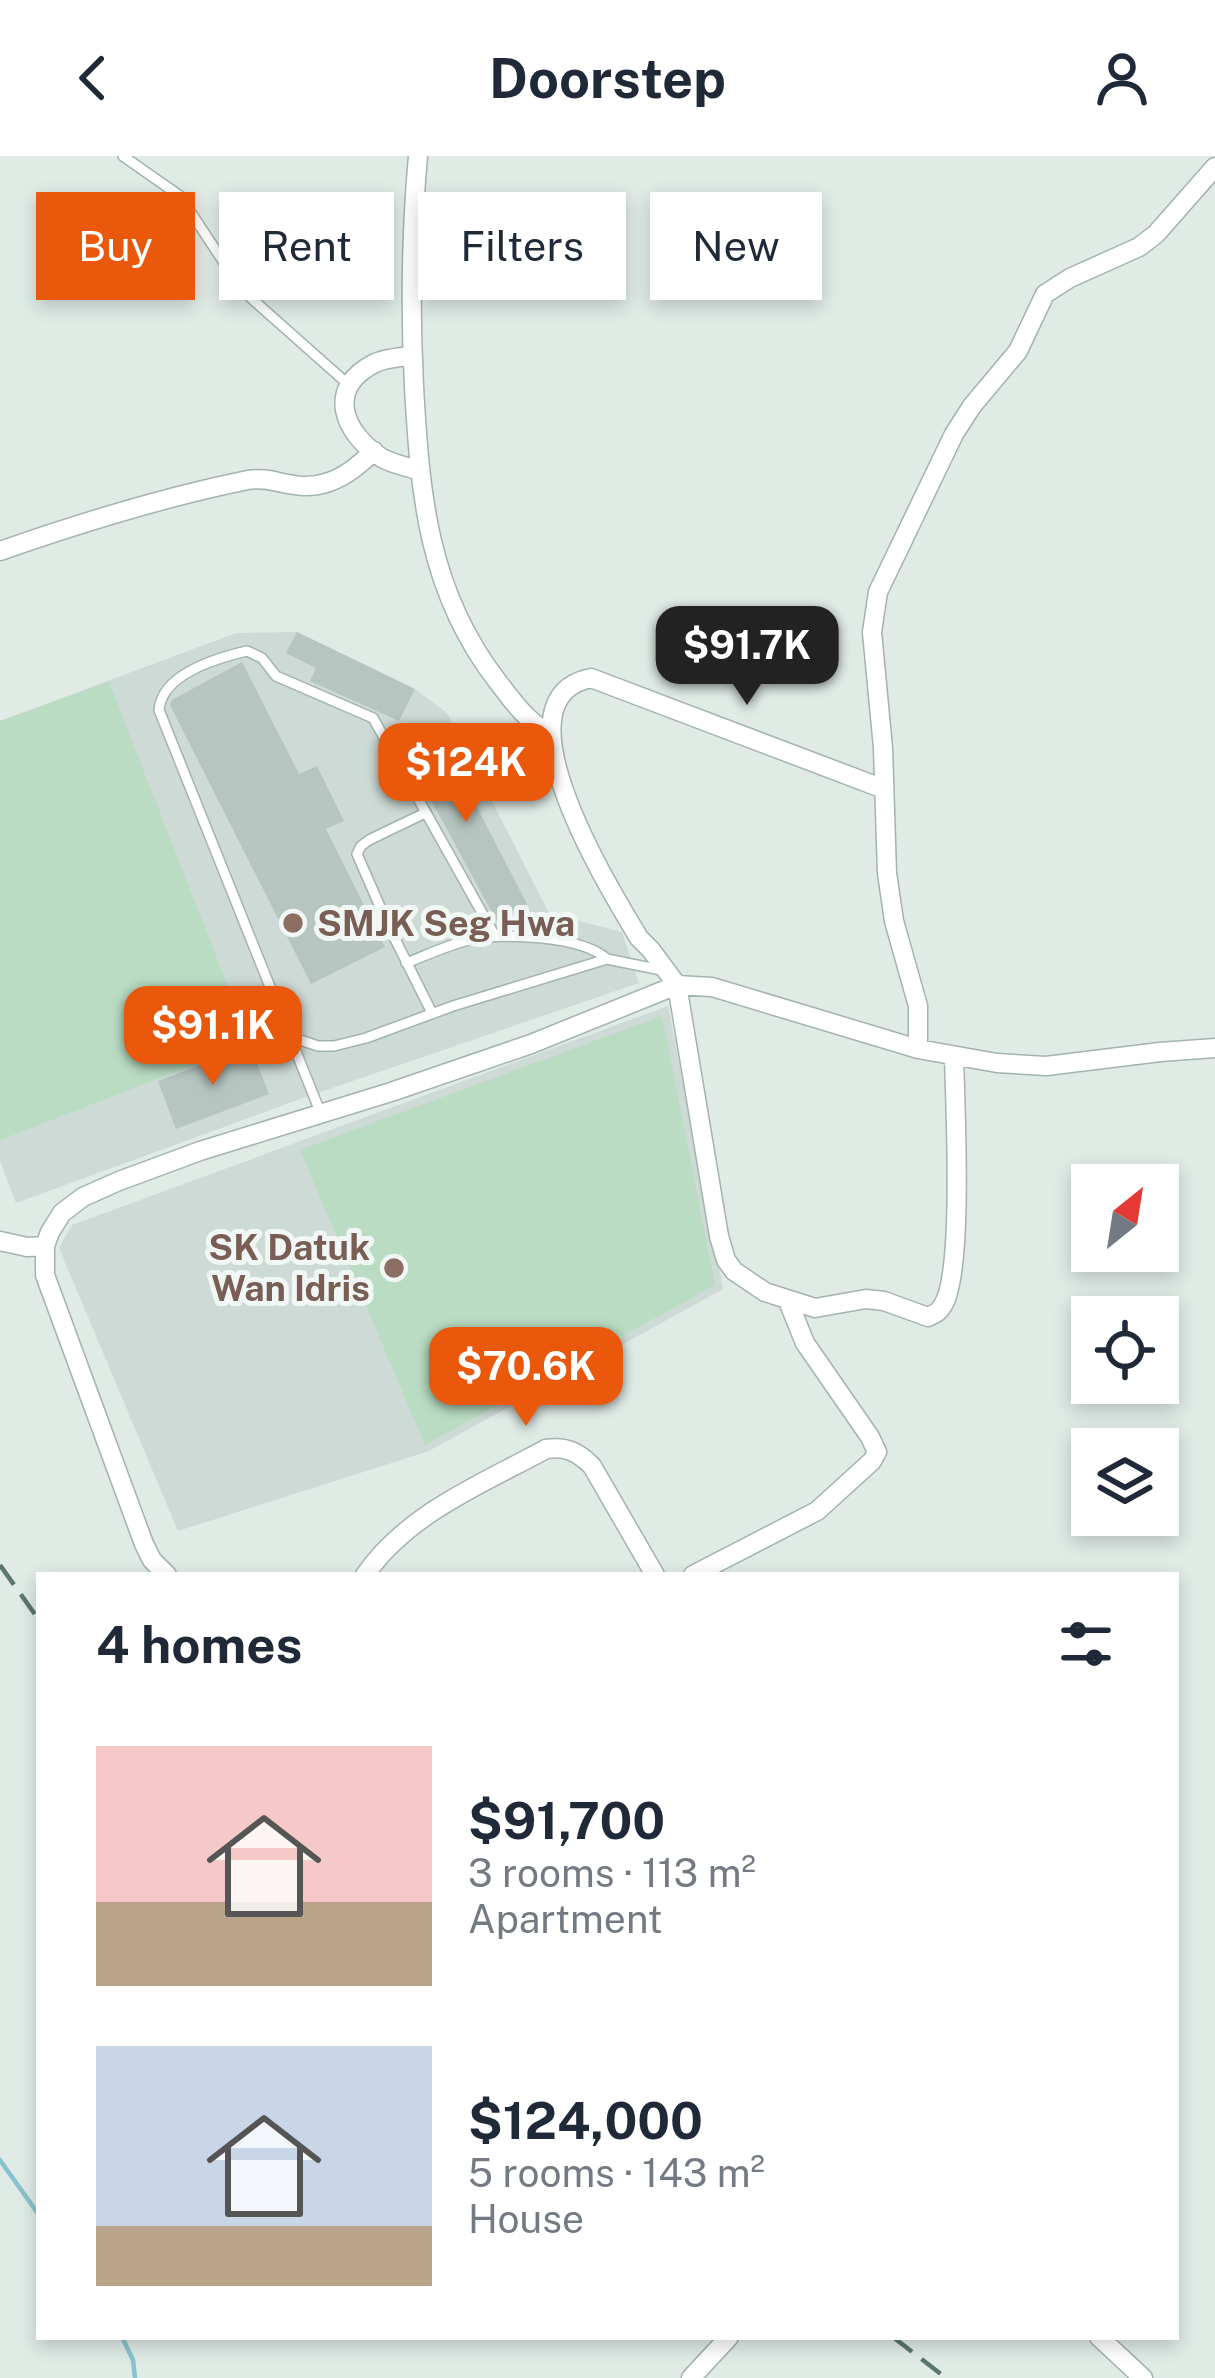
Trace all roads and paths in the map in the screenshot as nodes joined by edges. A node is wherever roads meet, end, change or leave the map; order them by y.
1 (123, 156) edge
2 (416, 158) edge
3 (1215, 167) edge
4 (412, 356) junction
5 (350, 385) junction
6 (374, 451) junction
7 (418, 470) junction
8 (0, 551) edge
9 (549, 734) junction
10 (884, 789) junction
11 (425, 813) junction
12 (495, 936) junction
13 (608, 959) junction
14 (406, 963) junction
15 (672, 978) junction
16 (432, 1013) junction
17 (288, 1036) junction
18 (918, 1048) junction
19 (1215, 1048) edge
20 (954, 1056) junction
21 (321, 1114) junction
22 (0, 1240) edge
23 (45, 1246) junction
24 (788, 1301) junction
25 (163, 1572) edge
26 (367, 1572) edge
27 (653, 1572) edge
28 (698, 1572) edge
29 (726, 2340) edge
30 (1102, 2340) edge
31 (692, 2378) edge
32 (1143, 2378) edge

1 - 5 lane
2 - 4 street
3 - 10 street
4 - 5 street
4 - 7 street
5 - 6 street
6 - 7 street
6 - 8 street
7 - 9 street
9 - 10 street
9 - 15 street
10 - 18 street
11 - 12 lane
11 - 14 lane
11 - 17 lane
12 - 13 lane
12 - 14 lane
13 - 15 lane
13 - 16 lane
14 - 16 lane
15 - 18 street
15 - 21 street
15 - 24 street
16 - 17 lane
17 - 21 lane
18 - 20 street
19 - 20 street
20 - 24 street
21 - 23 street
22 - 23 street
23 - 25 street
24 - 28 street
26 - 27 street
29 - 31 street
30 - 32 street

